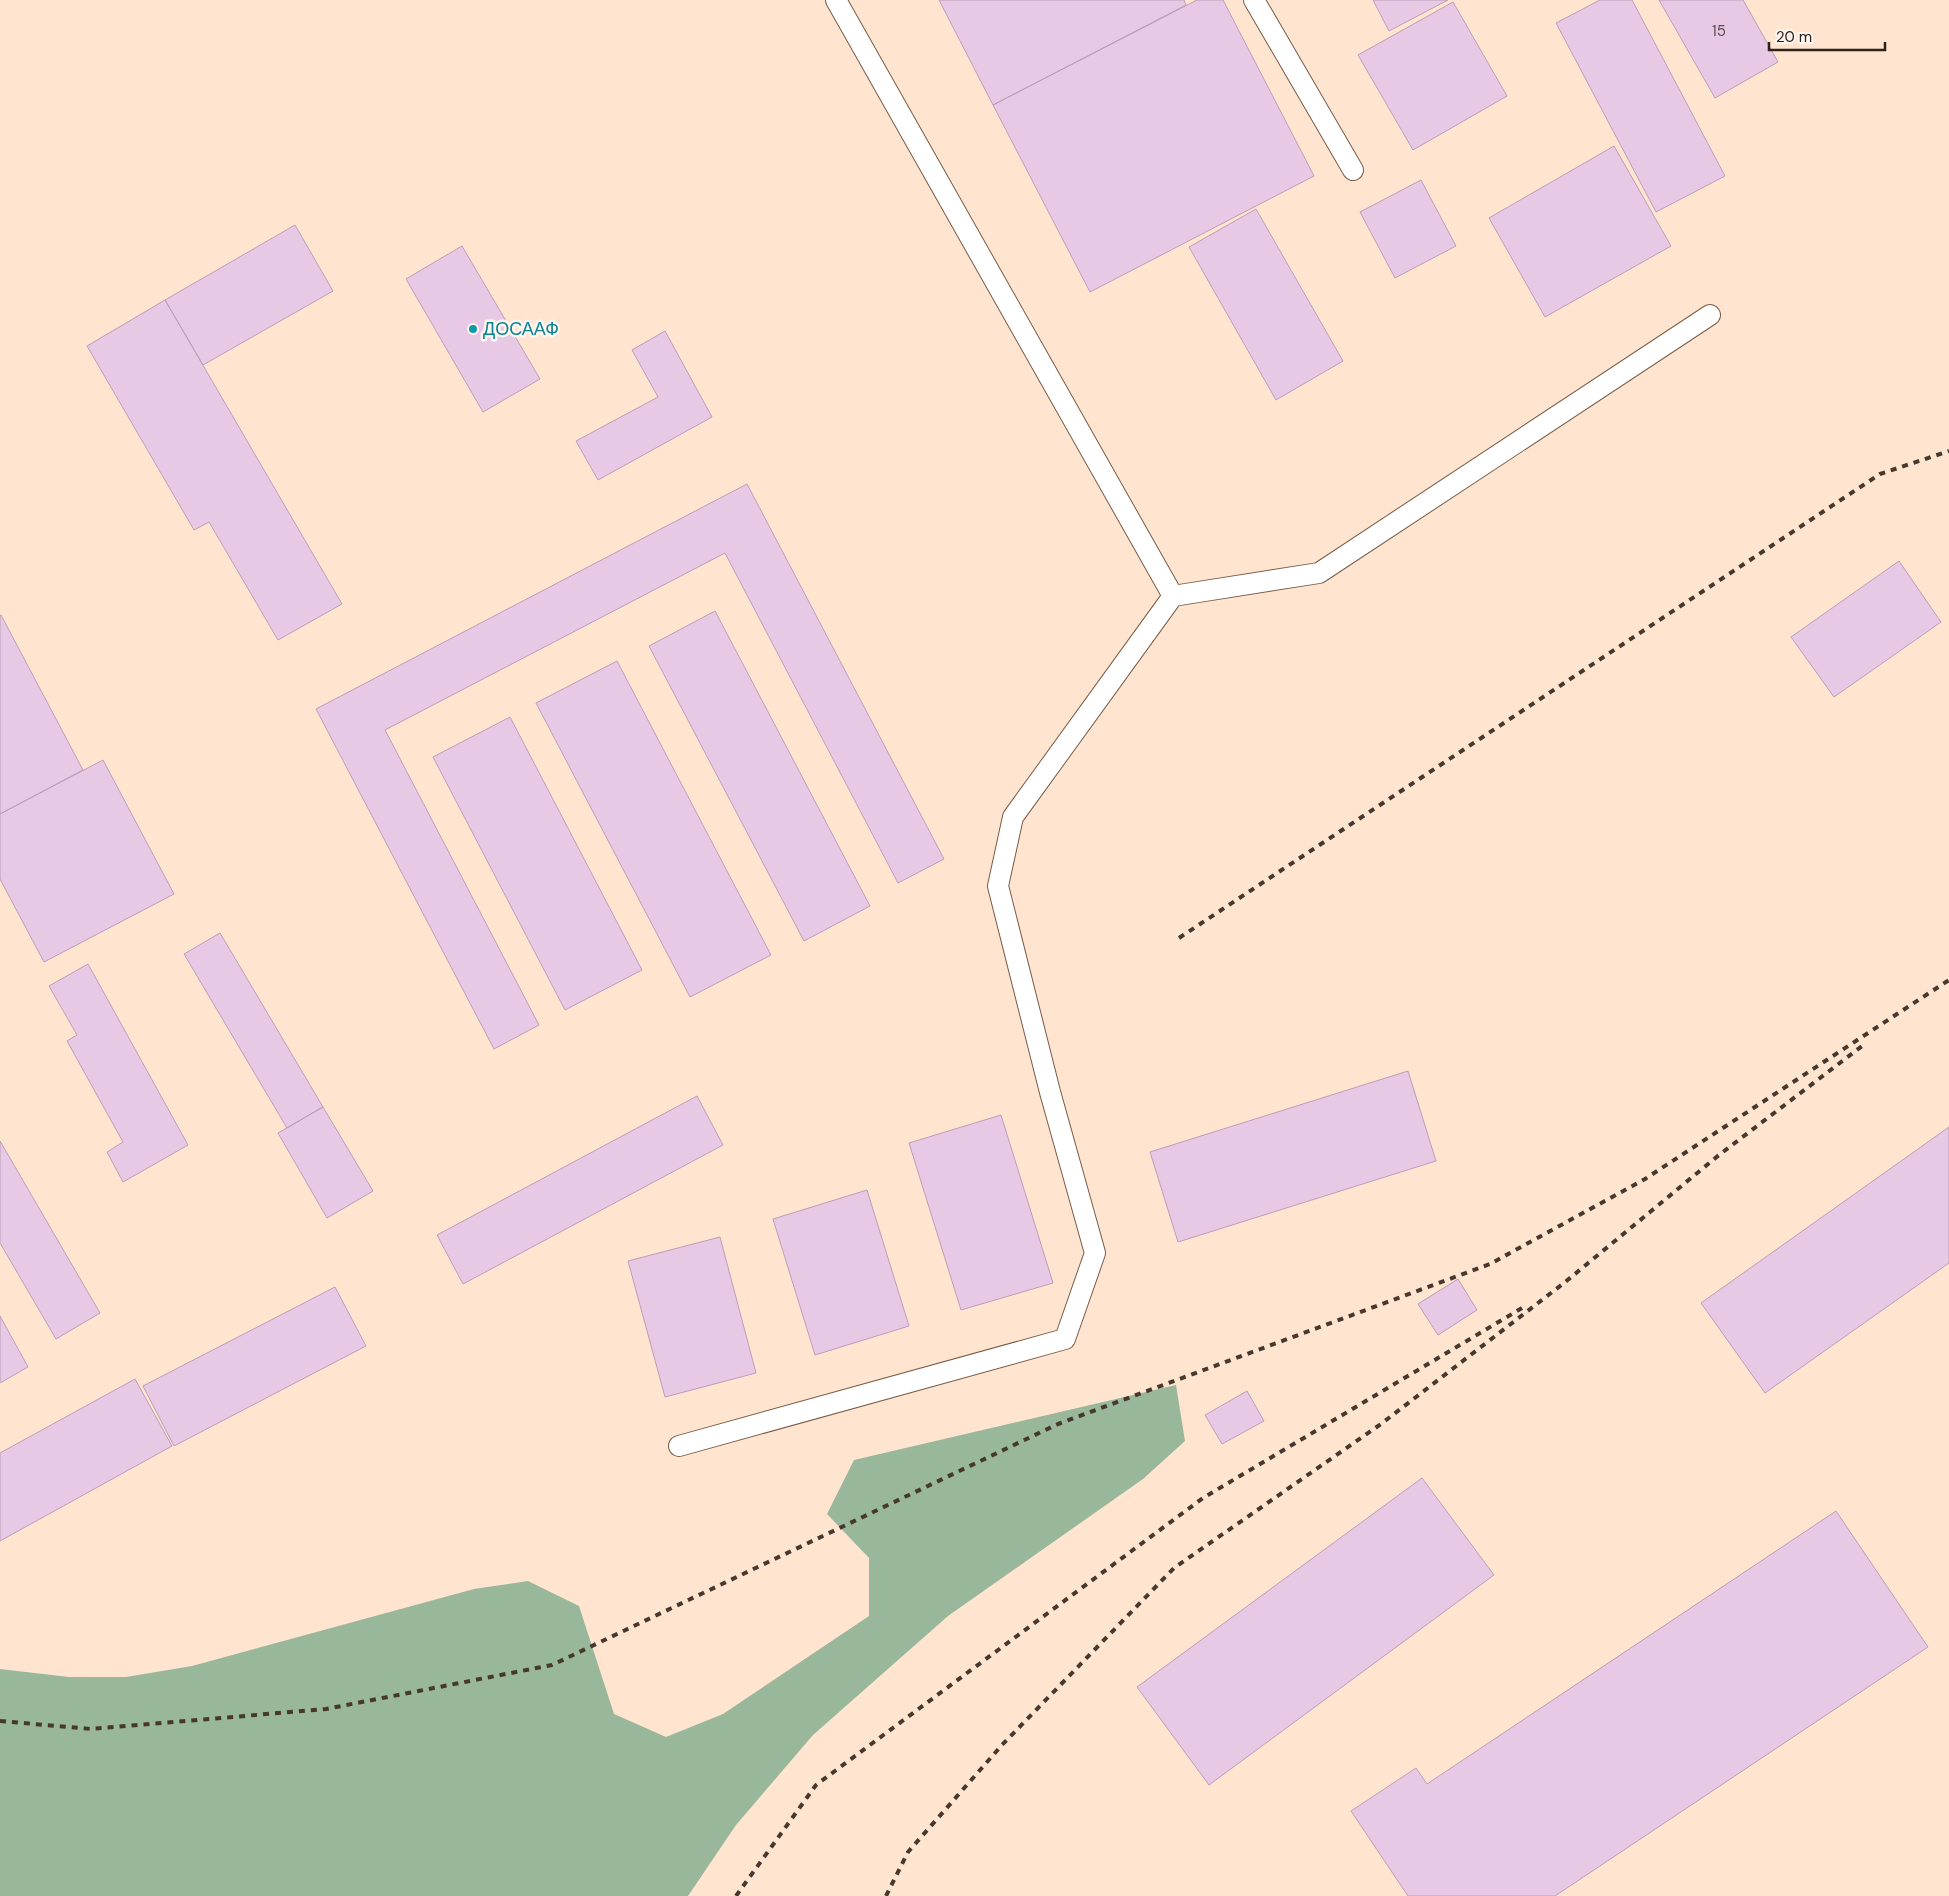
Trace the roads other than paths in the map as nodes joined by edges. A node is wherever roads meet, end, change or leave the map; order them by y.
1 (836, 0) edge
2 (1254, 0) edge
3 (1353, 170) dead end
4 (1710, 315) dead end
5 (1173, 596) junction
6 (679, 1446) dead end

1 - 5 lane
2 - 3 lane
4 - 5 lane
5 - 6 lane

